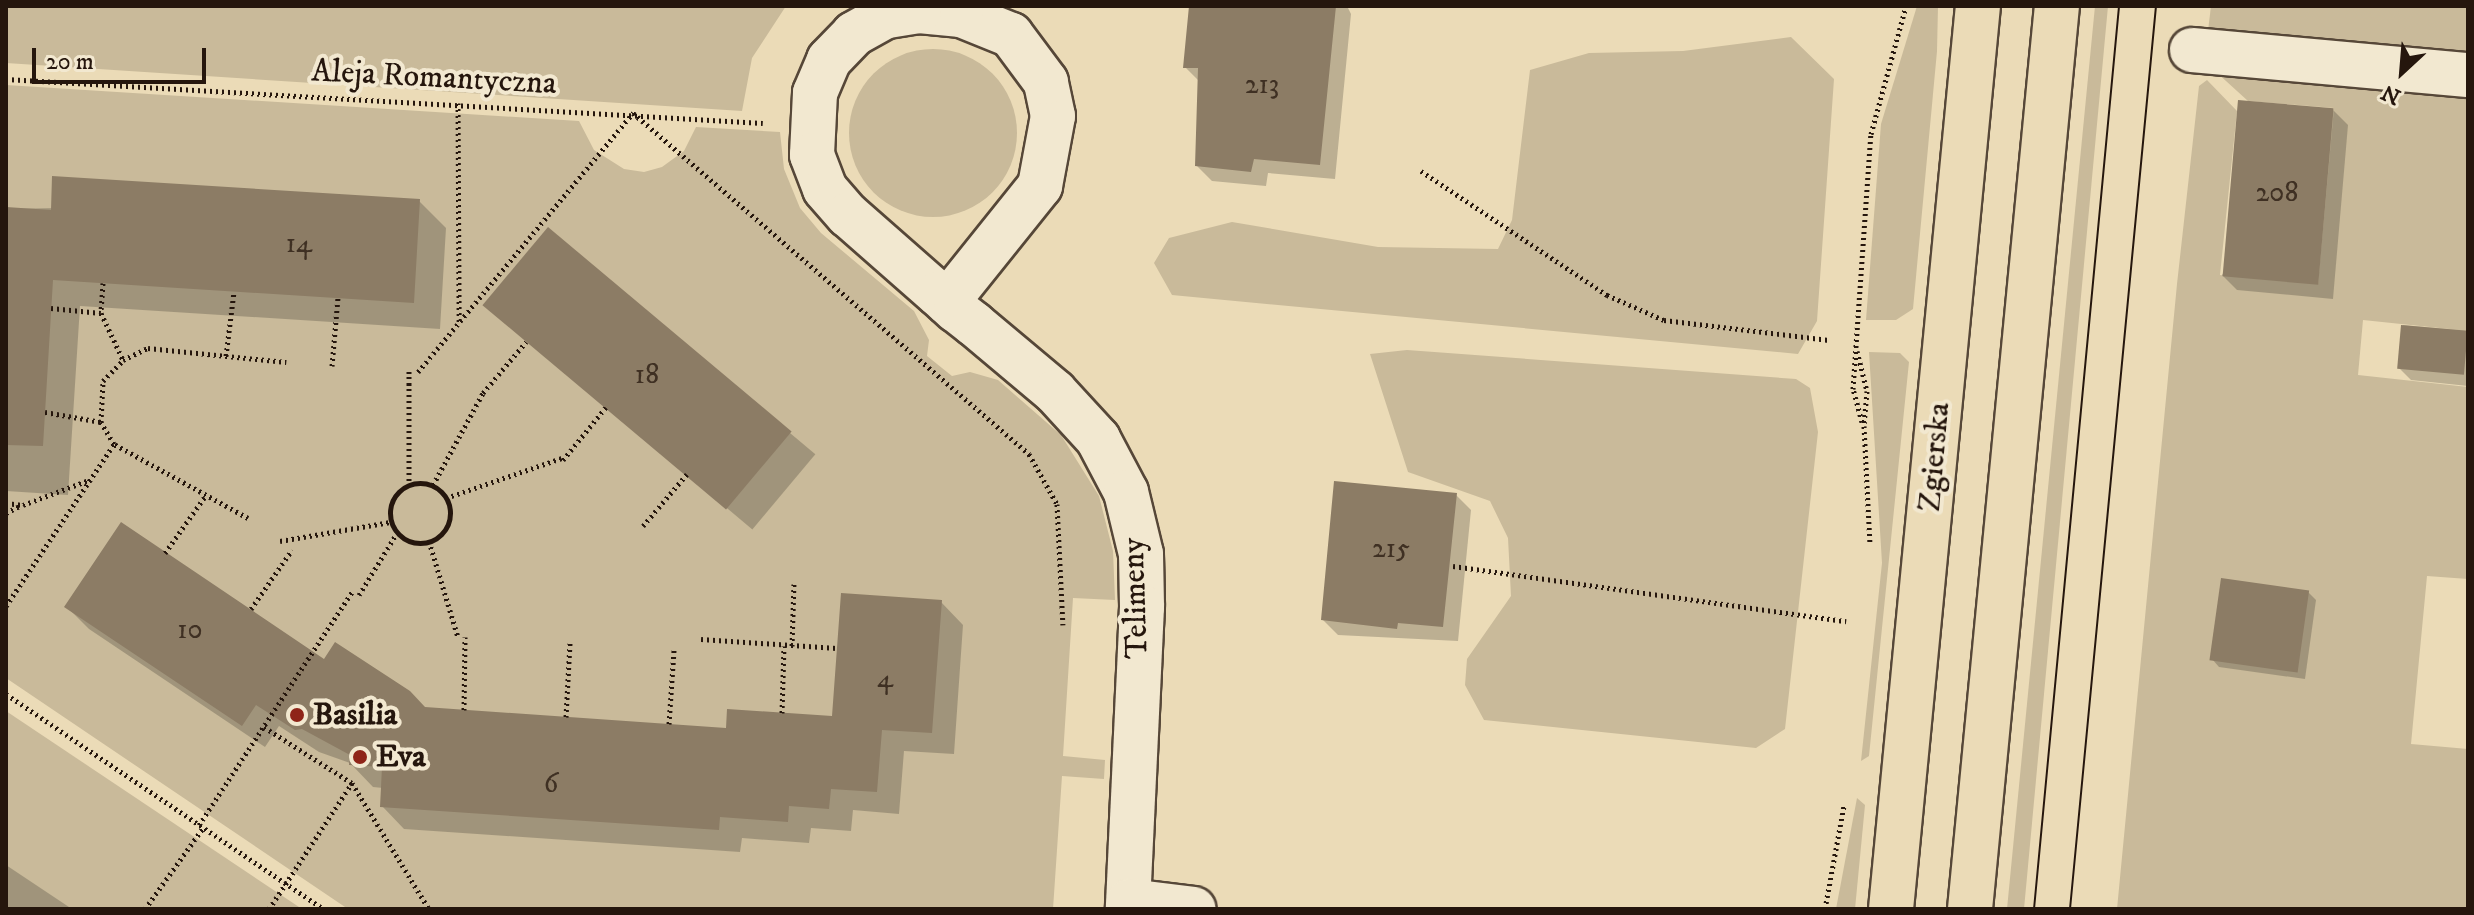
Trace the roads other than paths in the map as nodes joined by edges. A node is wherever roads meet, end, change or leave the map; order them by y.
1 (1978, 6) edge
2 (2057, 6) edge
3 (2192, 50) dead end
4 (2468, 75) edge
5 (952, 306) junction
6 (1128, 905) edge
7 (1194, 909) edge
8 (1891, 909) edge
9 (1970, 909) edge

1 - 8 main road, Zgierska
2 - 9 main road
3 - 4 street
5 - 5 street
5 - 6 street, Telimeny
6 - 7 street

